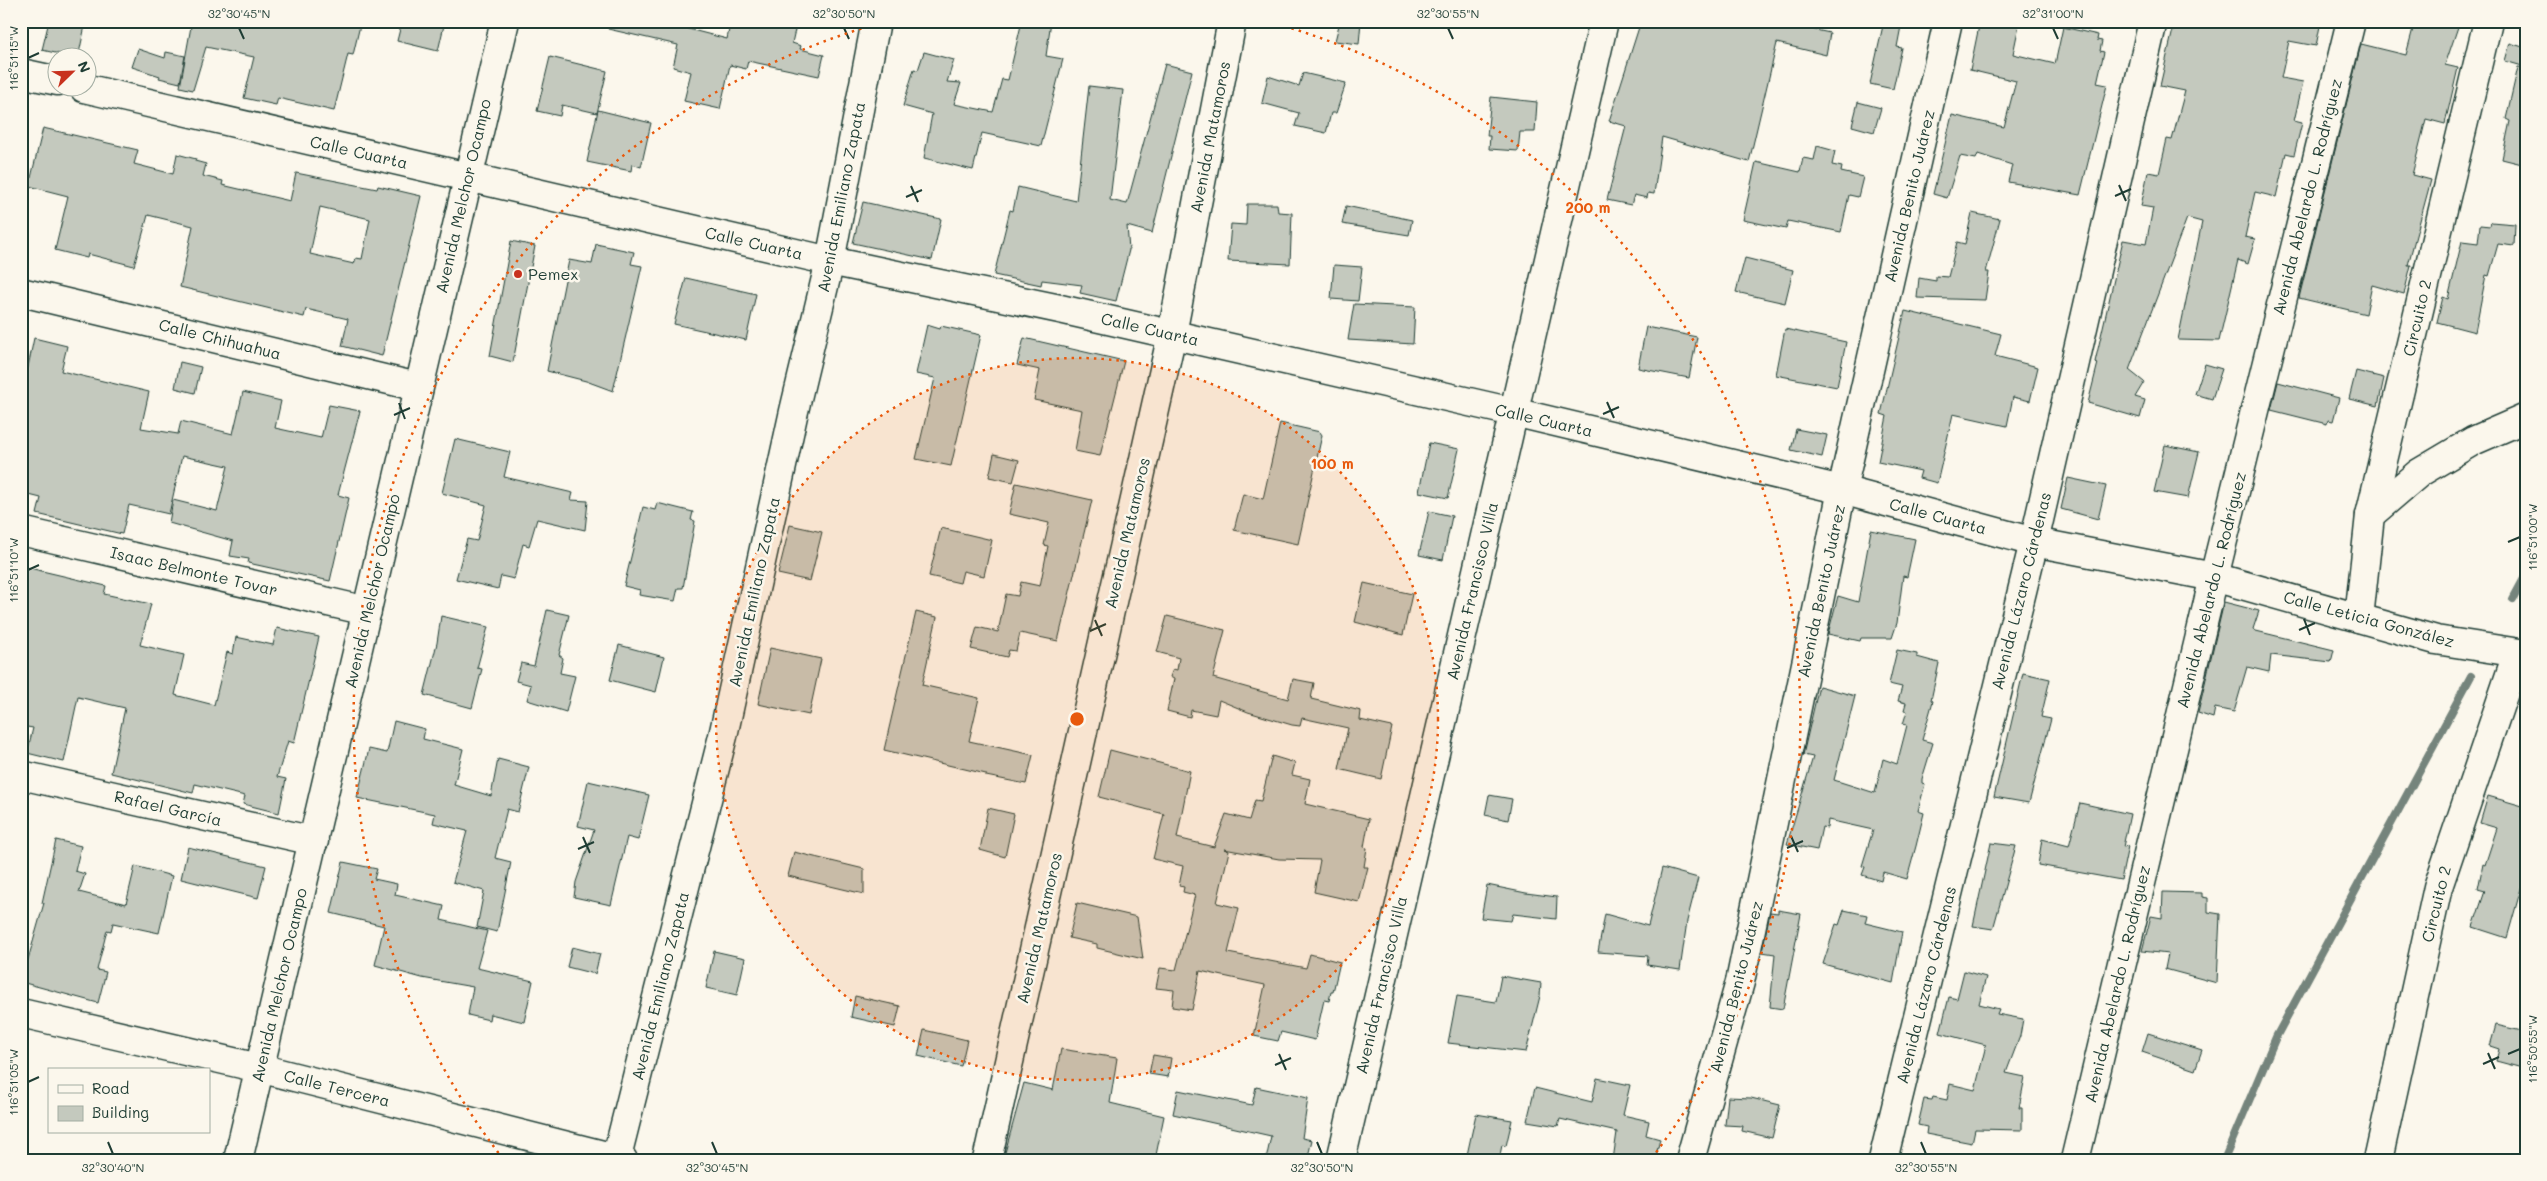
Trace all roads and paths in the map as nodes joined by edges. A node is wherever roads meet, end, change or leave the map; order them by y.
1 (504, 21) edge
2 (876, 21) edge
3 (1232, 21) edge
4 (1604, 21) edge
5 (1948, 21) edge
6 (2153, 21) edge
7 (2351, 21) edge
8 (2488, 21) edge
9 (21, 73) edge
10 (48, 79) edge
11 (98, 91) edge
12 (468, 178) junction
13 (830, 261) junction
14 (21, 292) edge
15 (1172, 334) junction
16 (418, 387) junction
17 (1513, 412) junction
18 (2526, 418) edge
19 (1842, 490) junction
20 (2370, 515) junction
21 (21, 531) edge
22 (2034, 542) junction
23 (2214, 576) junction
24 (367, 611) junction
25 (2359, 618) junction
26 (2522, 654) edge
27 (21, 775) edge
28 (314, 841) junction
29 (21, 1013) edge
30 (259, 1068) junction
31 (618, 1159) edge
32 (238, 1160) edge
33 (986, 1160) edge
34 (1341, 1160) edge
35 (1690, 1160) edge
36 (1883, 1160) edge
37 (2075, 1160) edge
38 (2378, 1160) edge

1 - 12 street, Avenida Melchor Ocampo
2 - 13 street, Avenida Emiliano Zapata
3 - 15 street, Avenida Matamoros
4 - 17 street, Avenida Francisco Villa
5 - 19 street, Avenida Benito Juárez
6 - 22 street, Avenida Lázaro Cárdenas
7 - 23 street, Avenida Abelardo L. Rodríguez
8 - 20 street, Circuito 2
9 - 10 street
11 - 12 street, Calle Cuarta
12 - 13 street, Calle Cuarta
12 - 16 street, Avenida Melchor Ocampo
13 - 15 street, Calle Cuarta
13 - 31 street, Avenida Emiliano Zapata
14 - 16 street, Calle Chihuahua
15 - 17 street, Calle Cuarta
15 - 33 street, Avenida Matamoros
16 - 24 street, Avenida Melchor Ocampo
17 - 19 street, Calle Cuarta
17 - 34 street, Avenida Francisco Villa
18 - 20 street
19 - 22 street, Calle Cuarta
19 - 35 street, Avenida Benito Juárez
20 - 25 street, Circuito 2
21 - 24 street, Isaac Belmonte Tovar
22 - 23 street, Calle Cuarta
22 - 36 street, Avenida Lázaro Cárdenas
23 - 25 street, Calle Leticia González
23 - 37 street, Avenida Abelardo L. Rodríguez
24 - 28 street, Avenida Melchor Ocampo
25 - 26 street, Calle Leticia González
26 - 38 street, Circuito 2
27 - 28 street, Rafael García
28 - 30 street, Avenida Melchor Ocampo
29 - 30 street, Calle Tercera
30 - 31 street, Calle Tercera
30 - 32 street, Avenida Melchor Ocampo

